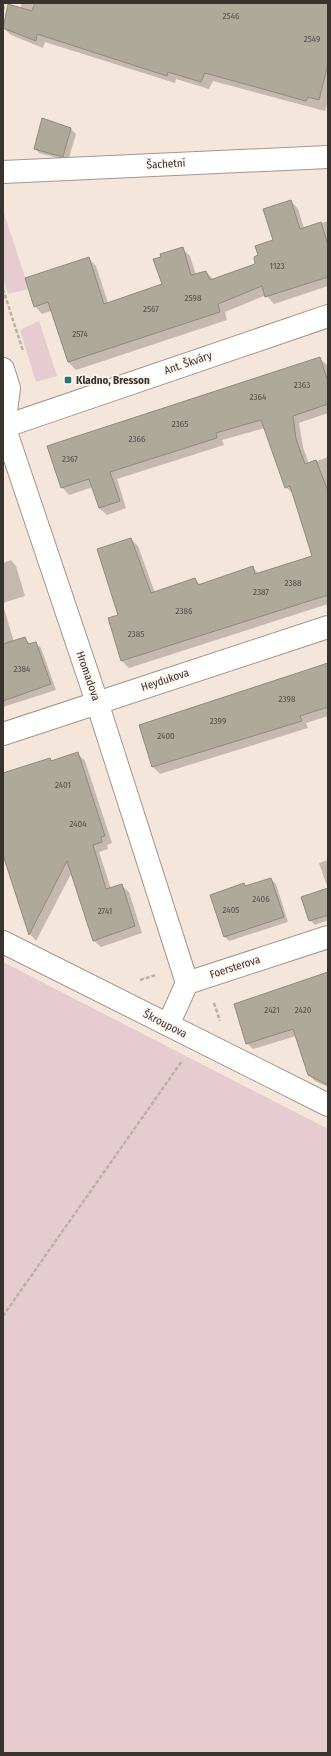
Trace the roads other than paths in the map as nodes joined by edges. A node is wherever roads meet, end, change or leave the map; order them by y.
1 (328, 157) edge
2 (3, 172) edge
3 (328, 316) edge
4 (3, 369) edge
5 (4, 426) edge
6 (328, 627) edge
7 (97, 702) junction
8 (3, 734) edge
9 (328, 936) edge
10 (3, 942) edge
11 (187, 983) junction
12 (168, 1025) junction
13 (328, 1105) edge

1 - 2 street, Šachetní
3 - 5 street, Ant. Škváry
4 - 5 street, Hromadova
5 - 7 street, Hromadova
6 - 7 street, Heydukova
7 - 8 street, Heydukova
7 - 11 street, Hromadova
9 - 11 street, Foersterova
10 - 12 street, Škroupova
11 - 12 street
12 - 13 street, Škroupova

